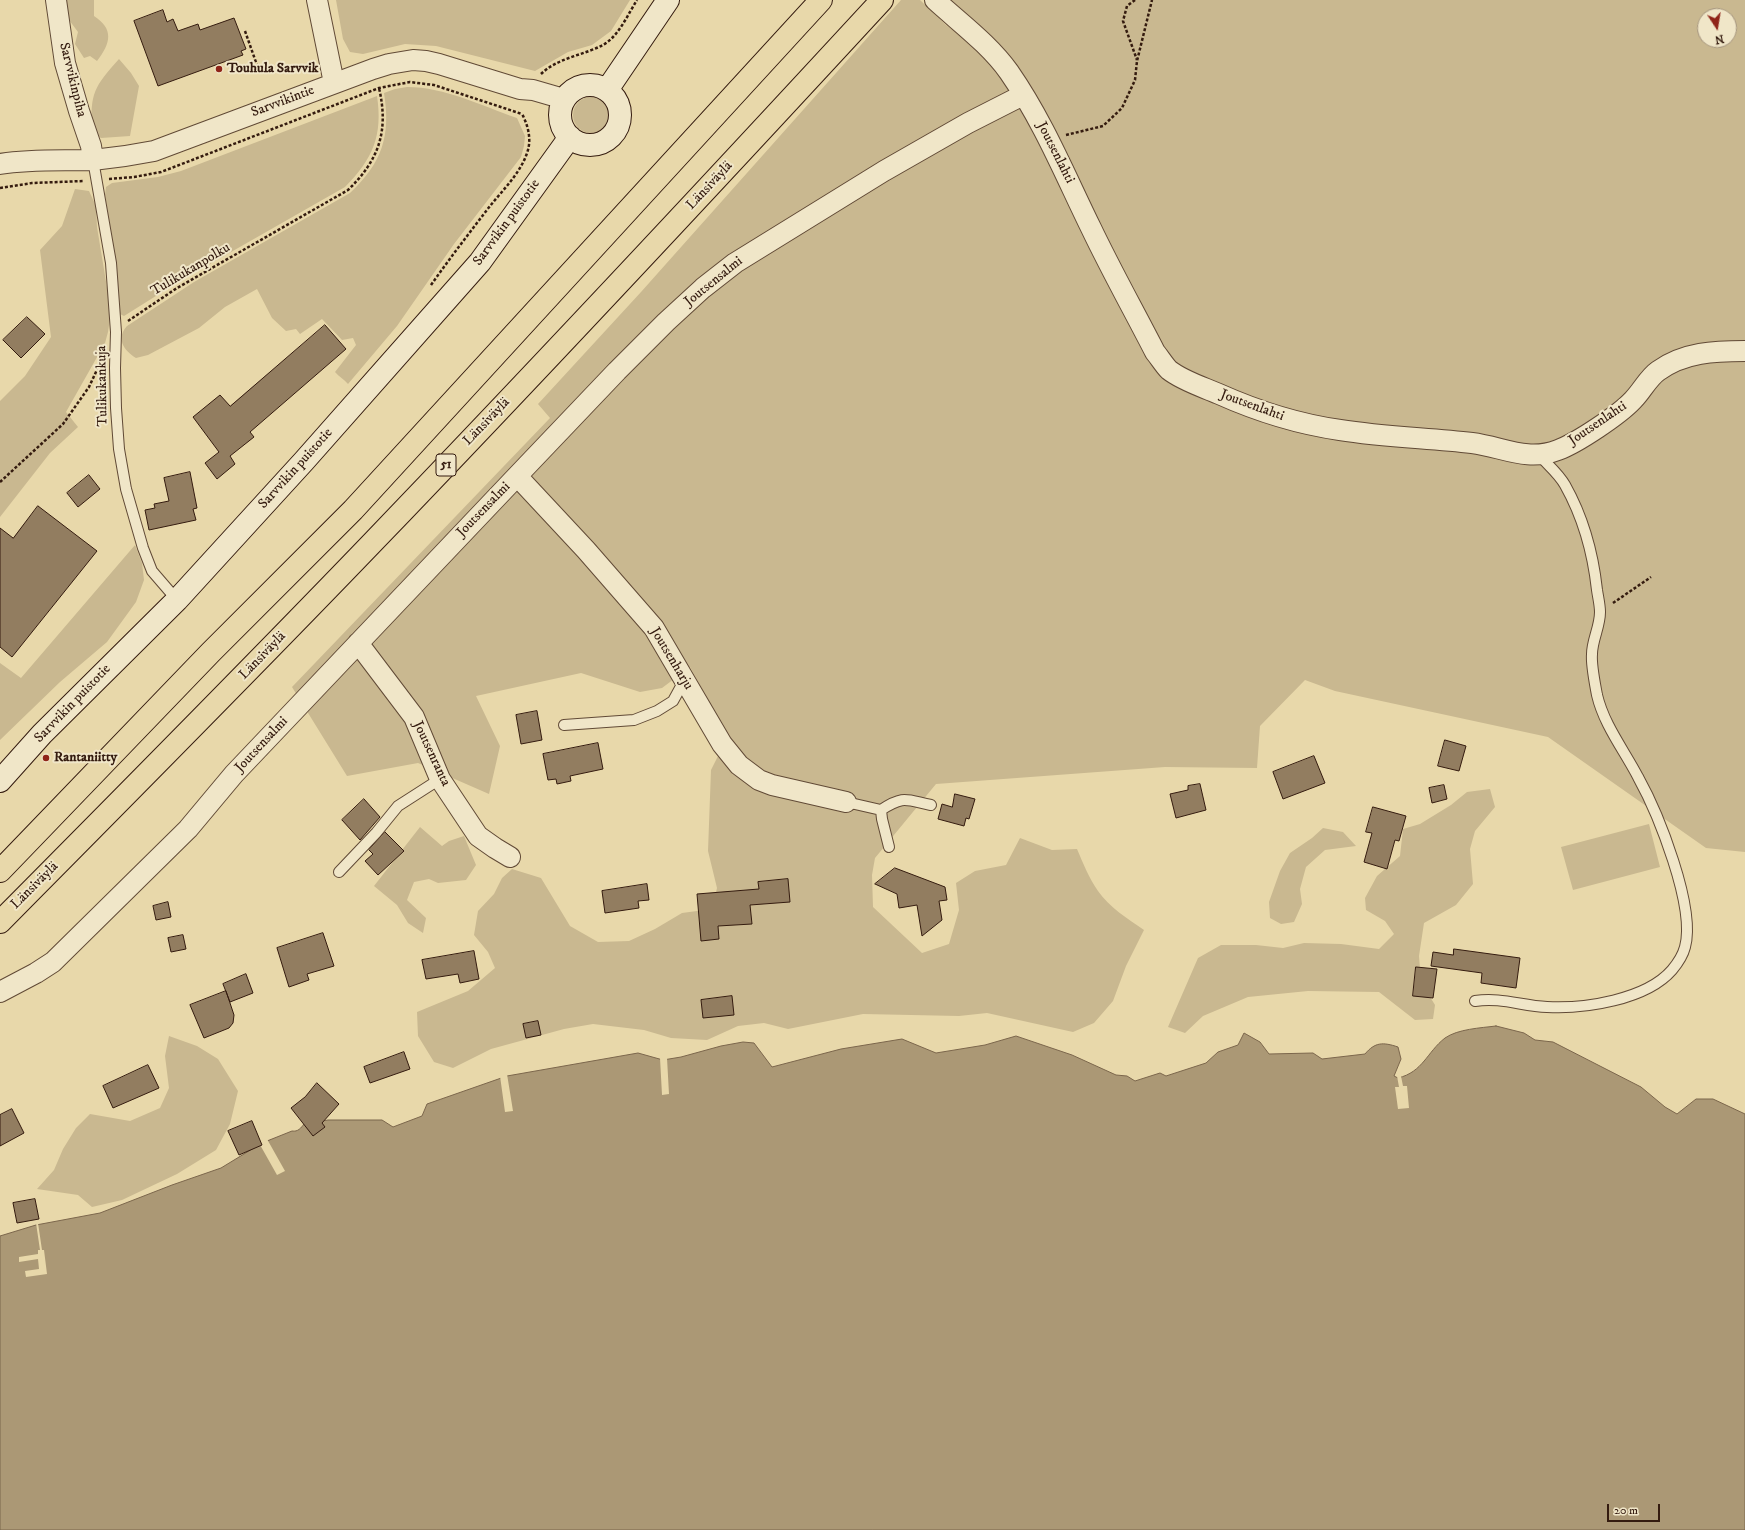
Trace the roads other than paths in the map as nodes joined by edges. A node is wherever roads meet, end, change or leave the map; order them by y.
1 (56, 0) edge
2 (317, 0) edge
3 (668, 0) edge
4 (821, 0) edge
5 (882, 0) edge
6 (935, 0) edge
7 (334, 83) junction
8 (607, 90) junction
9 (1023, 95) junction
10 (564, 99) junction
11 (570, 137) junction
12 (93, 160) junction
13 (0, 164) edge
14 (1745, 351) edge
15 (1540, 456) junction
16 (517, 476) junction
17 (177, 600) junction
18 (358, 643) junction
19 (684, 681) junction
20 (564, 725) dead end
21 (440, 779) junction
22 (0, 781) edge
23 (846, 802) joint
24 (931, 805) dead end
25 (881, 810) junction
26 (889, 847) dead end
27 (510, 857) dead end
28 (0, 871) edge
29 (339, 872) dead end
30 (0, 922) edge
31 (0, 992) edge
32 (1475, 1002) dead end

1 - 12 street, Sarvvikinpiha
2 - 7 street
3 - 8 main road
4 - 28 highway
5 - 30 highway, Länsiväylä / 51
6 - 9 street, Joutsenlahti
7 - 10 street, Sarvvikintie
7 - 12 street, Sarvvikintie
8 - 10 main road
8 - 11 main road
9 - 15 street, Joutsenlahti
9 - 16 street, Joutsensalmi
10 - 11 main road
11 - 17 main road, Sarvvikin puistotie
12 - 13 street, Sarvvikintie
12 - 17 lane, Tulikukankuja
14 - 15 street, Joutsenlahti
15 - 32 lane
16 - 18 street, Joutsensalmi
16 - 19 street, Joutsenharju
17 - 22 main road, Sarvvikin puistotie
18 - 21 street, Joutsenranta
18 - 31 street, Joutsensalmi
19 - 20 lane
19 - 23 street, Joutsenharju
21 - 27 street, Joutsenranta
21 - 29 lane
23 - 25 lane
24 - 25 lane
25 - 26 lane

